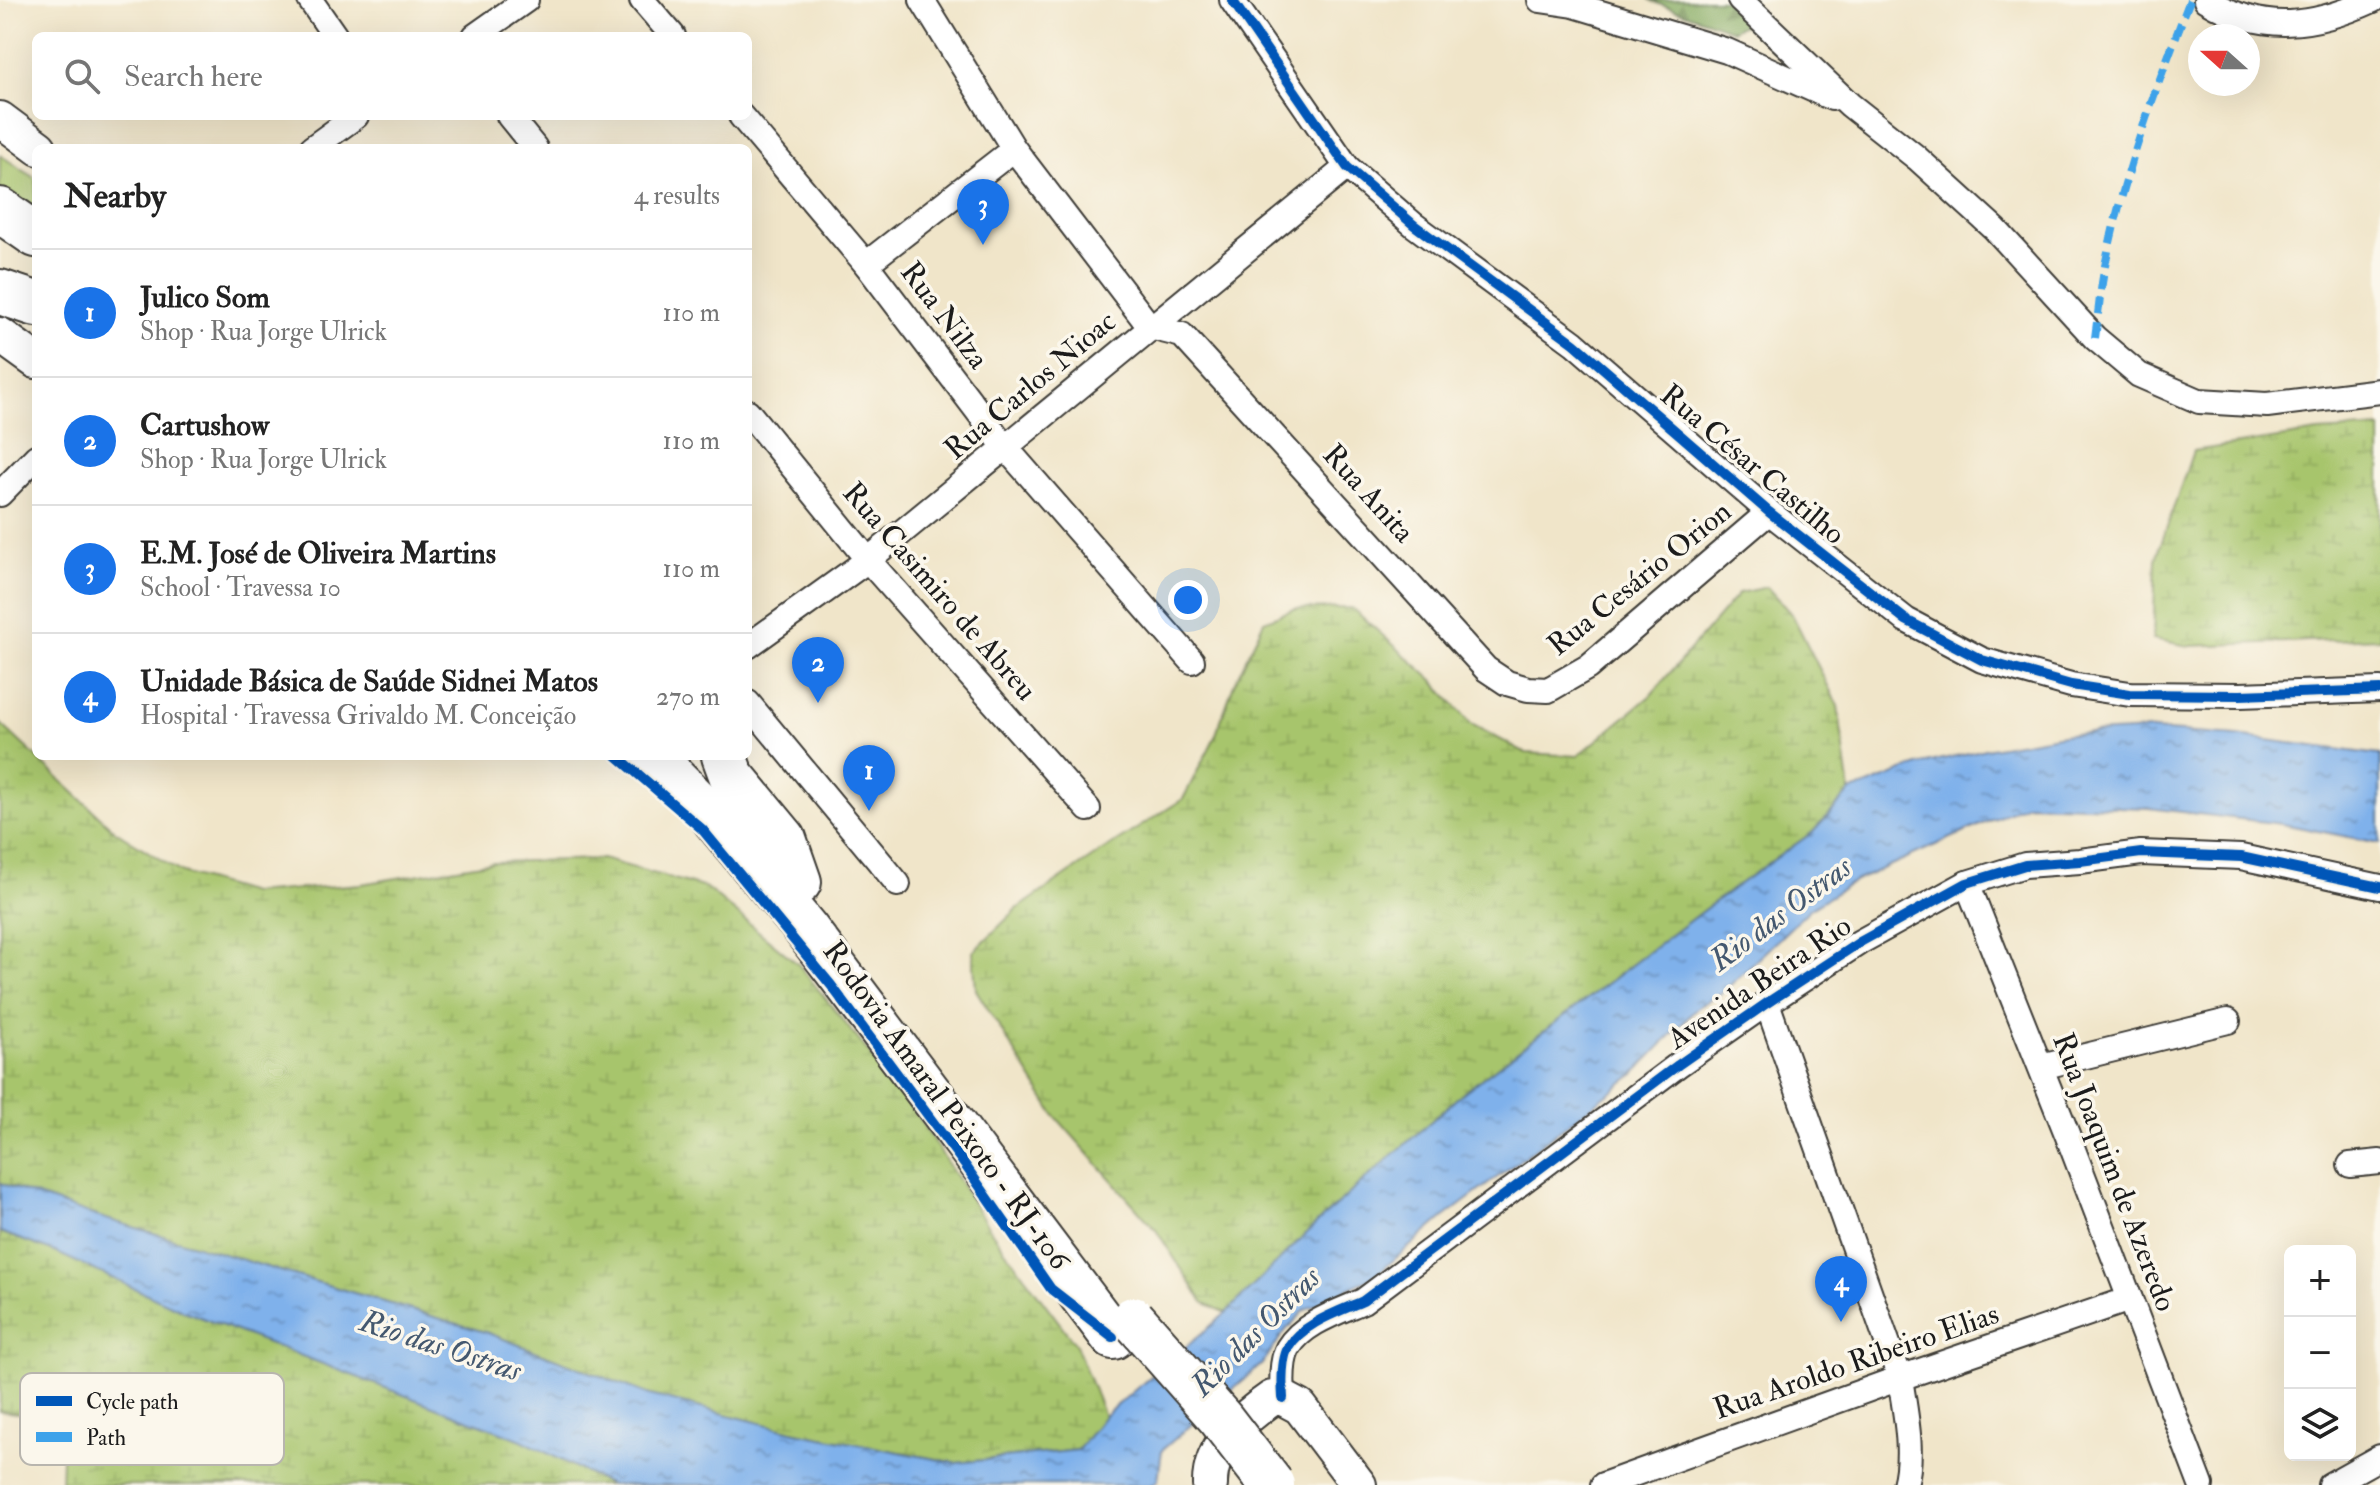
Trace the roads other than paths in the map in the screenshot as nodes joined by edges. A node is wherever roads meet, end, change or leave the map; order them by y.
1 (310, 0) edge
2 (526, 0) edge
3 (642, 0) edge
4 (922, 0) edge
5 (1232, 0) edge
6 (1540, 0) edge
7 (1740, 0) edge
8 (2206, 0) edge
9 (2373, 0) edge
10 (332, 32) edge
11 (481, 32) edge
12 (670, 32) edge
13 (1850, 105) junction
14 (0, 119) edge
15 (350, 120) edge
16 (512, 120) edge
17 (744, 120) edge
18 (34, 144) edge
19 (318, 144) edge
20 (532, 144) edge
21 (1014, 149) junction
22 (1347, 167) junction
23 (0, 210) edge
24 (32, 232) edge
25 (0, 245) edge
26 (866, 264) junction
27 (32, 266) edge
28 (0, 292) edge
29 (32, 303) edge
30 (1150, 327) junction
31 (0, 335) edge
32 (32, 358) edge
33 (2380, 391) edge
34 (752, 417) edge
35 (1005, 447) junction
36 (32, 461) edge
37 (0, 494) edge
38 (1769, 512) junction
39 (868, 560) junction
40 (752, 643) edge
41 (1192, 661) dead end
42 (1548, 690) joint
43 (2380, 690) edge
44 (752, 708) edge
45 (656, 760) edge
46 (693, 760) edge
47 (725, 760) edge
48 (1088, 809) dead end
49 (799, 882) junction
50 (1967, 883) junction
51 (898, 884) dead end
52 (2380, 887) edge
53 (1767, 1003) junction
54 (2228, 1021) dead end
55 (2041, 1067) junction
56 (2380, 1162) edge
57 (2350, 1165) dead end
58 (2130, 1299) junction
59 (1123, 1328) junction
60 (1900, 1378) junction
61 (1283, 1398) junction
62 (2380, 1457) edge
63 (1210, 1485) edge
64 (1239, 1485) edge
65 (1272, 1485) edge
66 (1359, 1485) edge
67 (1603, 1485) edge
68 (1905, 1485) edge
69 (2201, 1485) edge
70 (2330, 1485) edge

1 - 10 street
2 - 11 street
3 - 12 street
4 - 21 street
5 - 22 street, Rua César Castilho
6 - 13 street
7 - 13 street
8 - 9 street
13 - 33 street
14 - 18 main road
15 - 19 street
16 - 20 street
17 - 26 street, Rua Nilza
21 - 26 street
21 - 30 street
22 - 30 street, Rua Carlos Nioac
22 - 38 street, Rua César Castilho
23 - 24 highway
25 - 27 highway
26 - 35 street, Rua Nilza
28 - 29 highway
30 - 35 street, Rua Carlos Nioac
30 - 42 street, Rua Anita
31 - 32 main road
34 - 39 street, Rua Casimiro de Abreu
35 - 39 street, Rua Carlos Nioac
35 - 41 street, Rua Nilza
36 - 37 street
38 - 42 street, Rua Cesário Orion
38 - 43 street, Rua César Castilho
39 - 40 street, Rua Carlos Nioac
39 - 48 street, Rua Casimiro de Abreu
44 - 51 street
45 - 59 highway
46 - 49 highway
47 - 49 highway
49 - 59 highway
50 - 52 street, Avenida Beira Rio
50 - 53 street, Avenida Beira Rio
50 - 55 street, Rua Joaquim de Azeredo
53 - 60 street
53 - 61 street, Avenida Beira Rio
54 - 55 street
55 - 58 street, Rua Joaquim de Azeredo
56 - 57 street
58 - 60 street, Rua Aroldo Ribeiro Elias
58 - 69 street, Rua Joaquim de Azeredo
59 - 64 highway
59 - 65 highway, bridge
60 - 67 street, Rua Aroldo Ribeiro Elias
60 - 68 street
61 - 63 main road
61 - 66 main road
62 - 70 street

